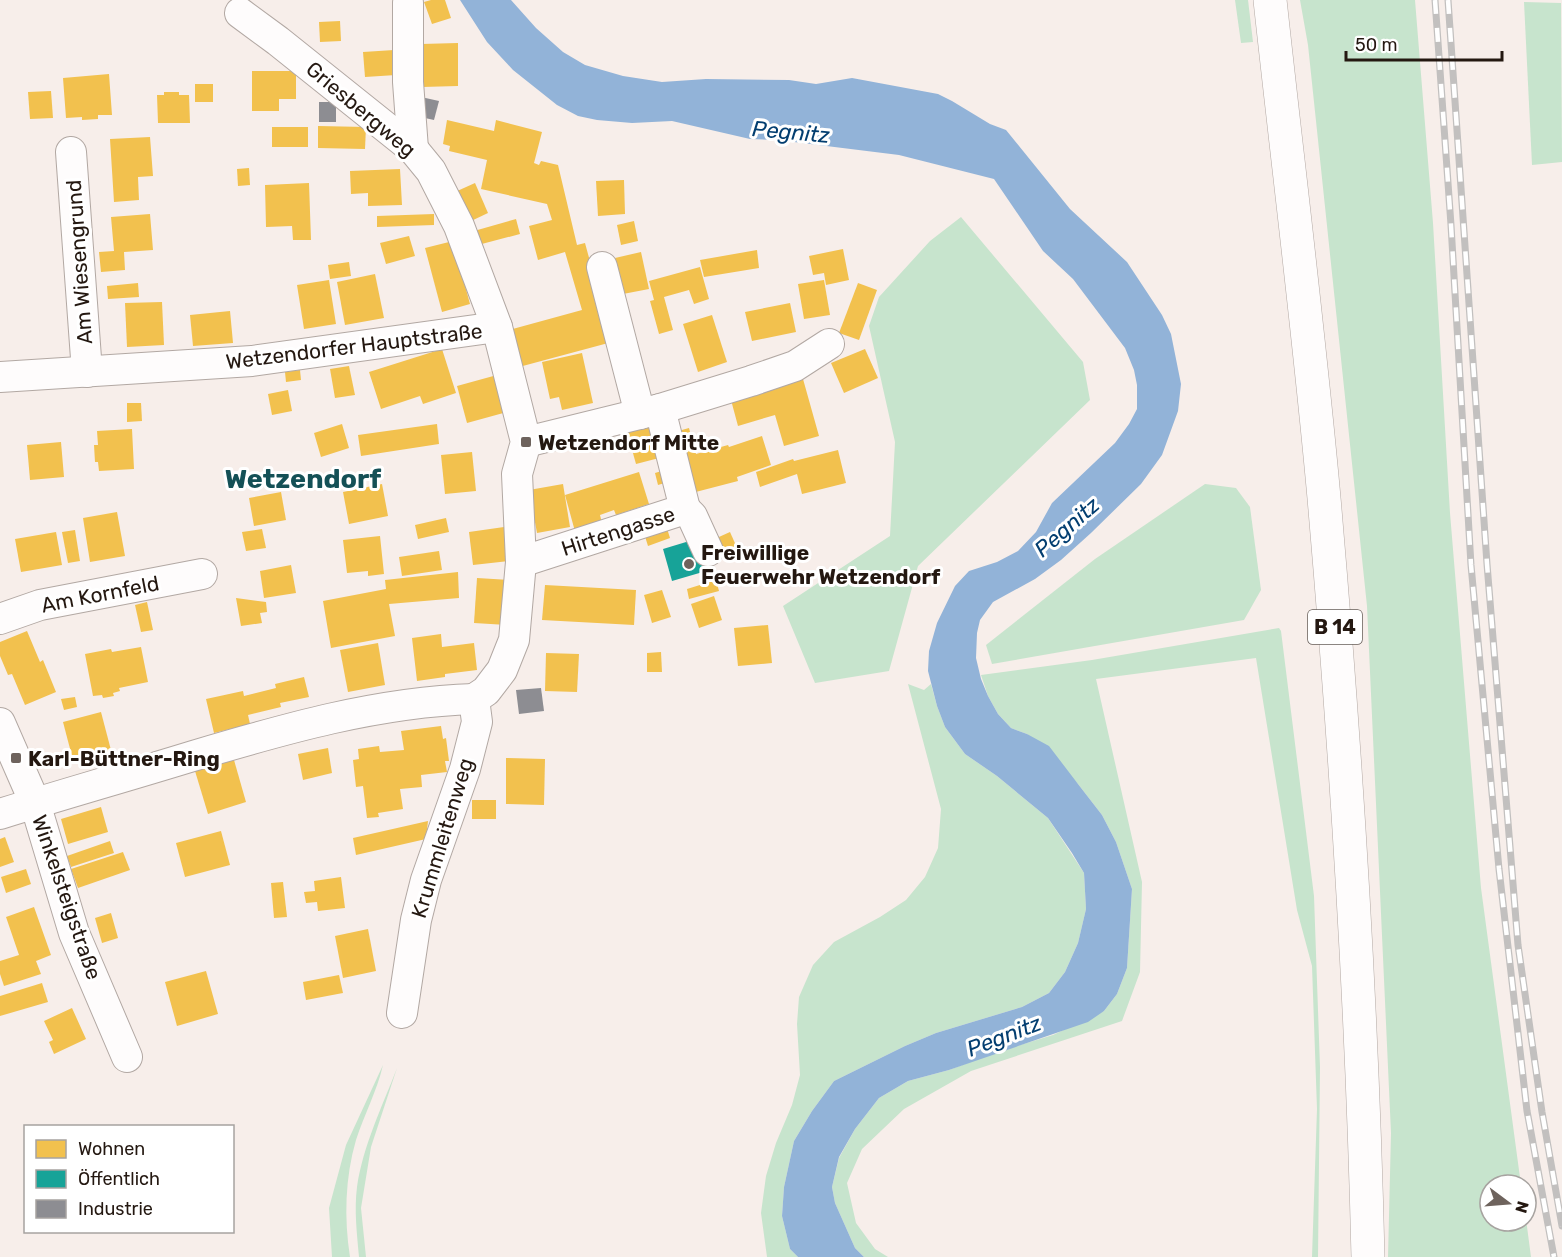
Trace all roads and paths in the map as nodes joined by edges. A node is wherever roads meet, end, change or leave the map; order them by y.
1 (1270, 0) edge
2 (408, 3) dead end
3 (240, 13) dead end
4 (413, 149) junction
5 (71, 152) dead end
6 (602, 267) dead end
7 (497, 327) junction
8 (829, 344) dead end
9 (87, 372) junction
10 (0, 377) edge
11 (650, 411) junction
12 (526, 442) junction
13 (685, 509) junction
14 (708, 551) dead end
15 (521, 562) junction
16 (202, 574) dead end
17 (0, 619) edge
18 (474, 699) junction
19 (0, 723) edge
20 (35, 803) junction
21 (0, 814) edge
22 (402, 1013) dead end
23 (127, 1057) dead end
24 (1368, 1257) edge

1 - 24 main road, B 14
2 - 4 street
3 - 4 street, Griesbergweg
4 - 7 street, Griesbergweg
5 - 9 street, Am Wiesengrund
6 - 11 street, Hirtengasse
7 - 9 street, Wetzendorfer Hauptstraße
7 - 12 street, Wetzendorfer Hauptstraße
8 - 11 street
9 - 10 street, Wetzendorfer Hauptstraße
11 - 12 street
11 - 13 street, Hirtengasse
12 - 15 street, Wetzendorfer Hauptstraße
13 - 14 street
13 - 15 street, Hirtengasse
15 - 18 street, Wetzendorfer Hauptstraße
16 - 17 street, Am Kornfeld
18 - 20 street, Winkelsteigstraße
18 - 22 street, Krummleitenweg
19 - 20 street
20 - 21 street, Winkelsteigstraße
20 - 23 street, Winkelsteigstraße

